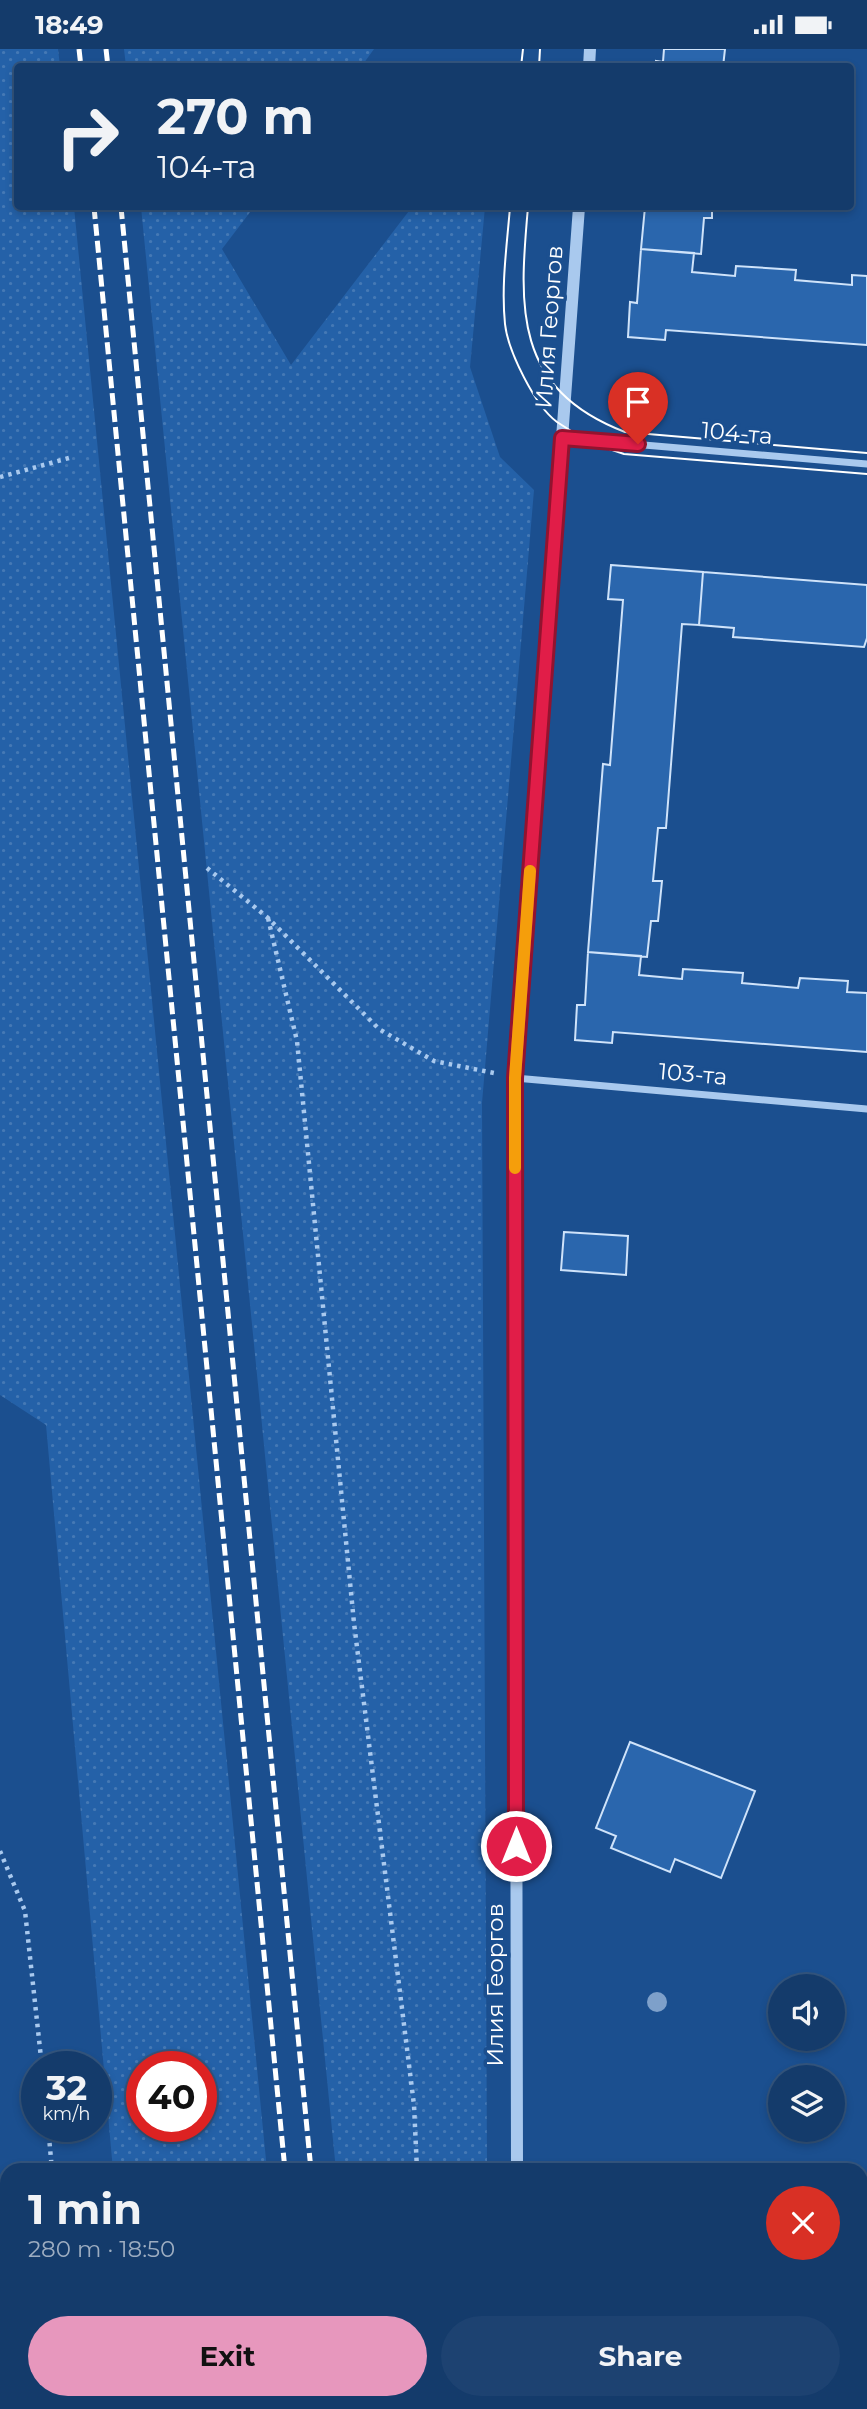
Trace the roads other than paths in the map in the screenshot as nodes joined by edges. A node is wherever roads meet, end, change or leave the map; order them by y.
1 (579, 210) edge
2 (562, 438) junction
3 (867, 464) edge
4 (515, 1078) junction
5 (867, 1109) edge
6 (517, 2163) edge

1 - 2 street, Илия Георгов
2 - 3 street, 104-та
2 - 4 street, Илия Георгов
4 - 5 street, 103-та
4 - 6 street, Илия Георгов

